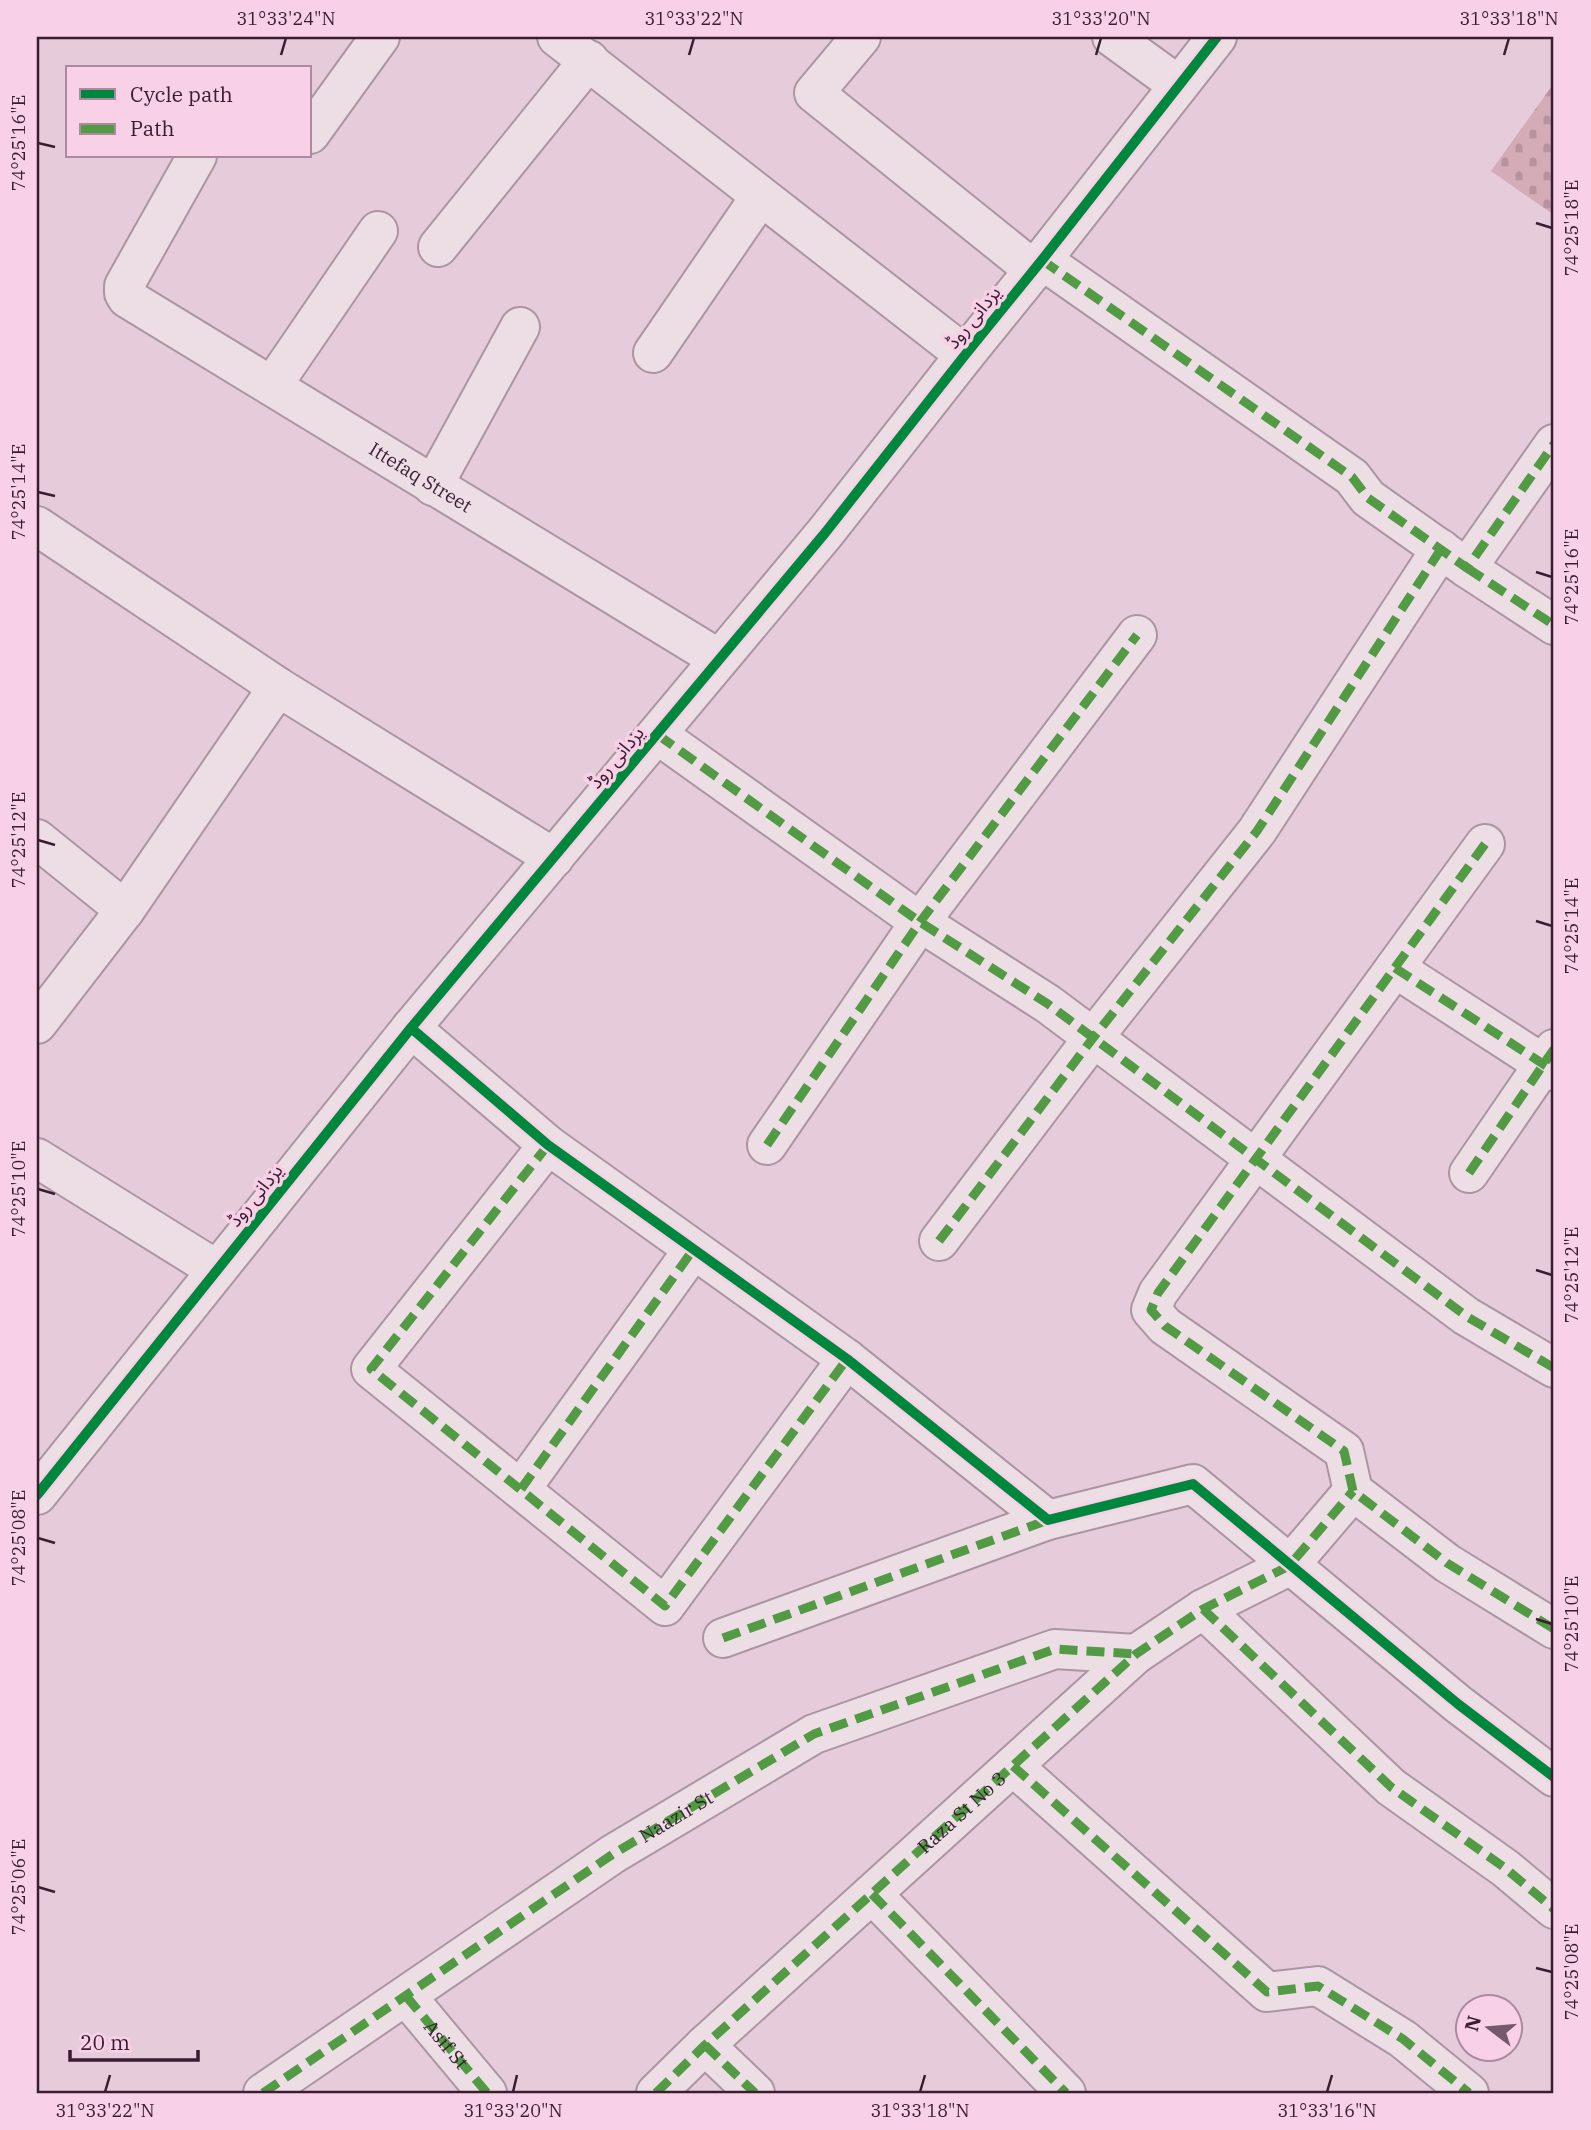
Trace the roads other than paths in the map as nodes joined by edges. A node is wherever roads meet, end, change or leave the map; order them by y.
1 (380, 37) edge
2 (556, 37) edge
3 (861, 37) edge
4 (1112, 37) edge
5 (1217, 37) edge
6 (589, 60) junction
7 (1178, 85) junction
8 (312, 131) edge
9 (197, 158) edge
10 (760, 197) junction
11 (378, 231) dead end
12 (438, 247) dead end
13 (1038, 265) junction
14 (520, 327) dead end
15 (653, 353) dead end
16 (965, 355) junction
17 (272, 386) junction
18 (1554, 444) edge
19 (433, 486) junction
20 (37, 526) edge
21 (1454, 559) junction
22 (1554, 625) edge
23 (1137, 635) dead end
24 (719, 659) junction
25 (278, 687) junction
26 (657, 735) junction
27 (37, 839) edge
28 (1485, 844) dead end
29 (554, 858) junction
30 (125, 911) junction
31 (920, 922) junction
32 (1395, 968) junction
33 (37, 1024) edge
34 (411, 1028) junction
35 (1093, 1038) junction
36 (1551, 1061) edge
37 (548, 1145) junction
38 (767, 1145) dead end
39 (37, 1158) edge
40 (1257, 1160) junction
41 (1469, 1173) dead end
42 (939, 1241) dead end
43 (693, 1250) junction
44 (217, 1270) junction
45 (848, 1359) junction
46 (1554, 1368) edge
47 (521, 1489) junction
48 (1353, 1491) junction
49 (37, 1495) edge
50 (1048, 1520) junction
51 (1289, 1566) junction
52 (1203, 1609) junction
53 (1554, 1629) edge
54 (723, 1638) dead end
55 (1136, 1654) junction
56 (1013, 1766) junction
57 (1554, 1777) edge
58 (872, 1894) junction
59 (1554, 1909) edge
60 (406, 1996) junction
61 (705, 2045) junction
62 (263, 2093) edge
63 (487, 2093) edge
64 (656, 2093) edge
65 (755, 2093) edge
66 (1066, 2093) edge
67 (1469, 2093) edge

1 - 8 street
2 - 6 street
3 - 13 street
4 - 7 street
5 - 7 street, یزدانی روڈ
6 - 10 street
6 - 12 street
7 - 13 street, یزدانی روڈ
9 - 17 street, Ittefaq Street
10 - 15 street
10 - 16 street
11 - 17 street
13 - 16 street, یزدانی روڈ
13 - 21 street
14 - 19 street
16 - 24 street, یزدانی روڈ
17 - 19 street, Ittefaq Street
18 - 21 street
19 - 24 street, Ittefaq Street
20 - 25 street
21 - 22 street
21 - 35 street
23 - 31 street
24 - 26 street, یزدانی روڈ
25 - 29 street
25 - 30 street
26 - 29 street, یزدانی روڈ
26 - 31 street
27 - 30 street
28 - 32 street
29 - 34 street, یزدانی روڈ
30 - 33 street
31 - 35 street
31 - 38 street
32 - 36 street
32 - 40 street
34 - 37 street
34 - 44 street, یزدانی روڈ
35 - 40 street
35 - 42 street
36 - 41 street
37 - 43 street
37 - 47 street
39 - 44 street
40 - 46 street
40 - 48 street
43 - 45 street
43 - 47 street
44 - 49 street, یزدانی روڈ
45 - 47 street
45 - 50 street
48 - 51 street
48 - 53 street
50 - 51 street
50 - 54 street
51 - 52 street, Raza St No 3
51 - 57 street
52 - 55 street, Raza St No 3
52 - 59 street
55 - 56 street, Raza St No 3
55 - 60 street, Naazir St
56 - 58 street, Raza St No 3
56 - 67 street
58 - 61 street, Raza St No 3
58 - 66 street
60 - 62 street, Naazir St
60 - 63 street, Asif St
61 - 64 street, Raza St No 3
61 - 65 street

